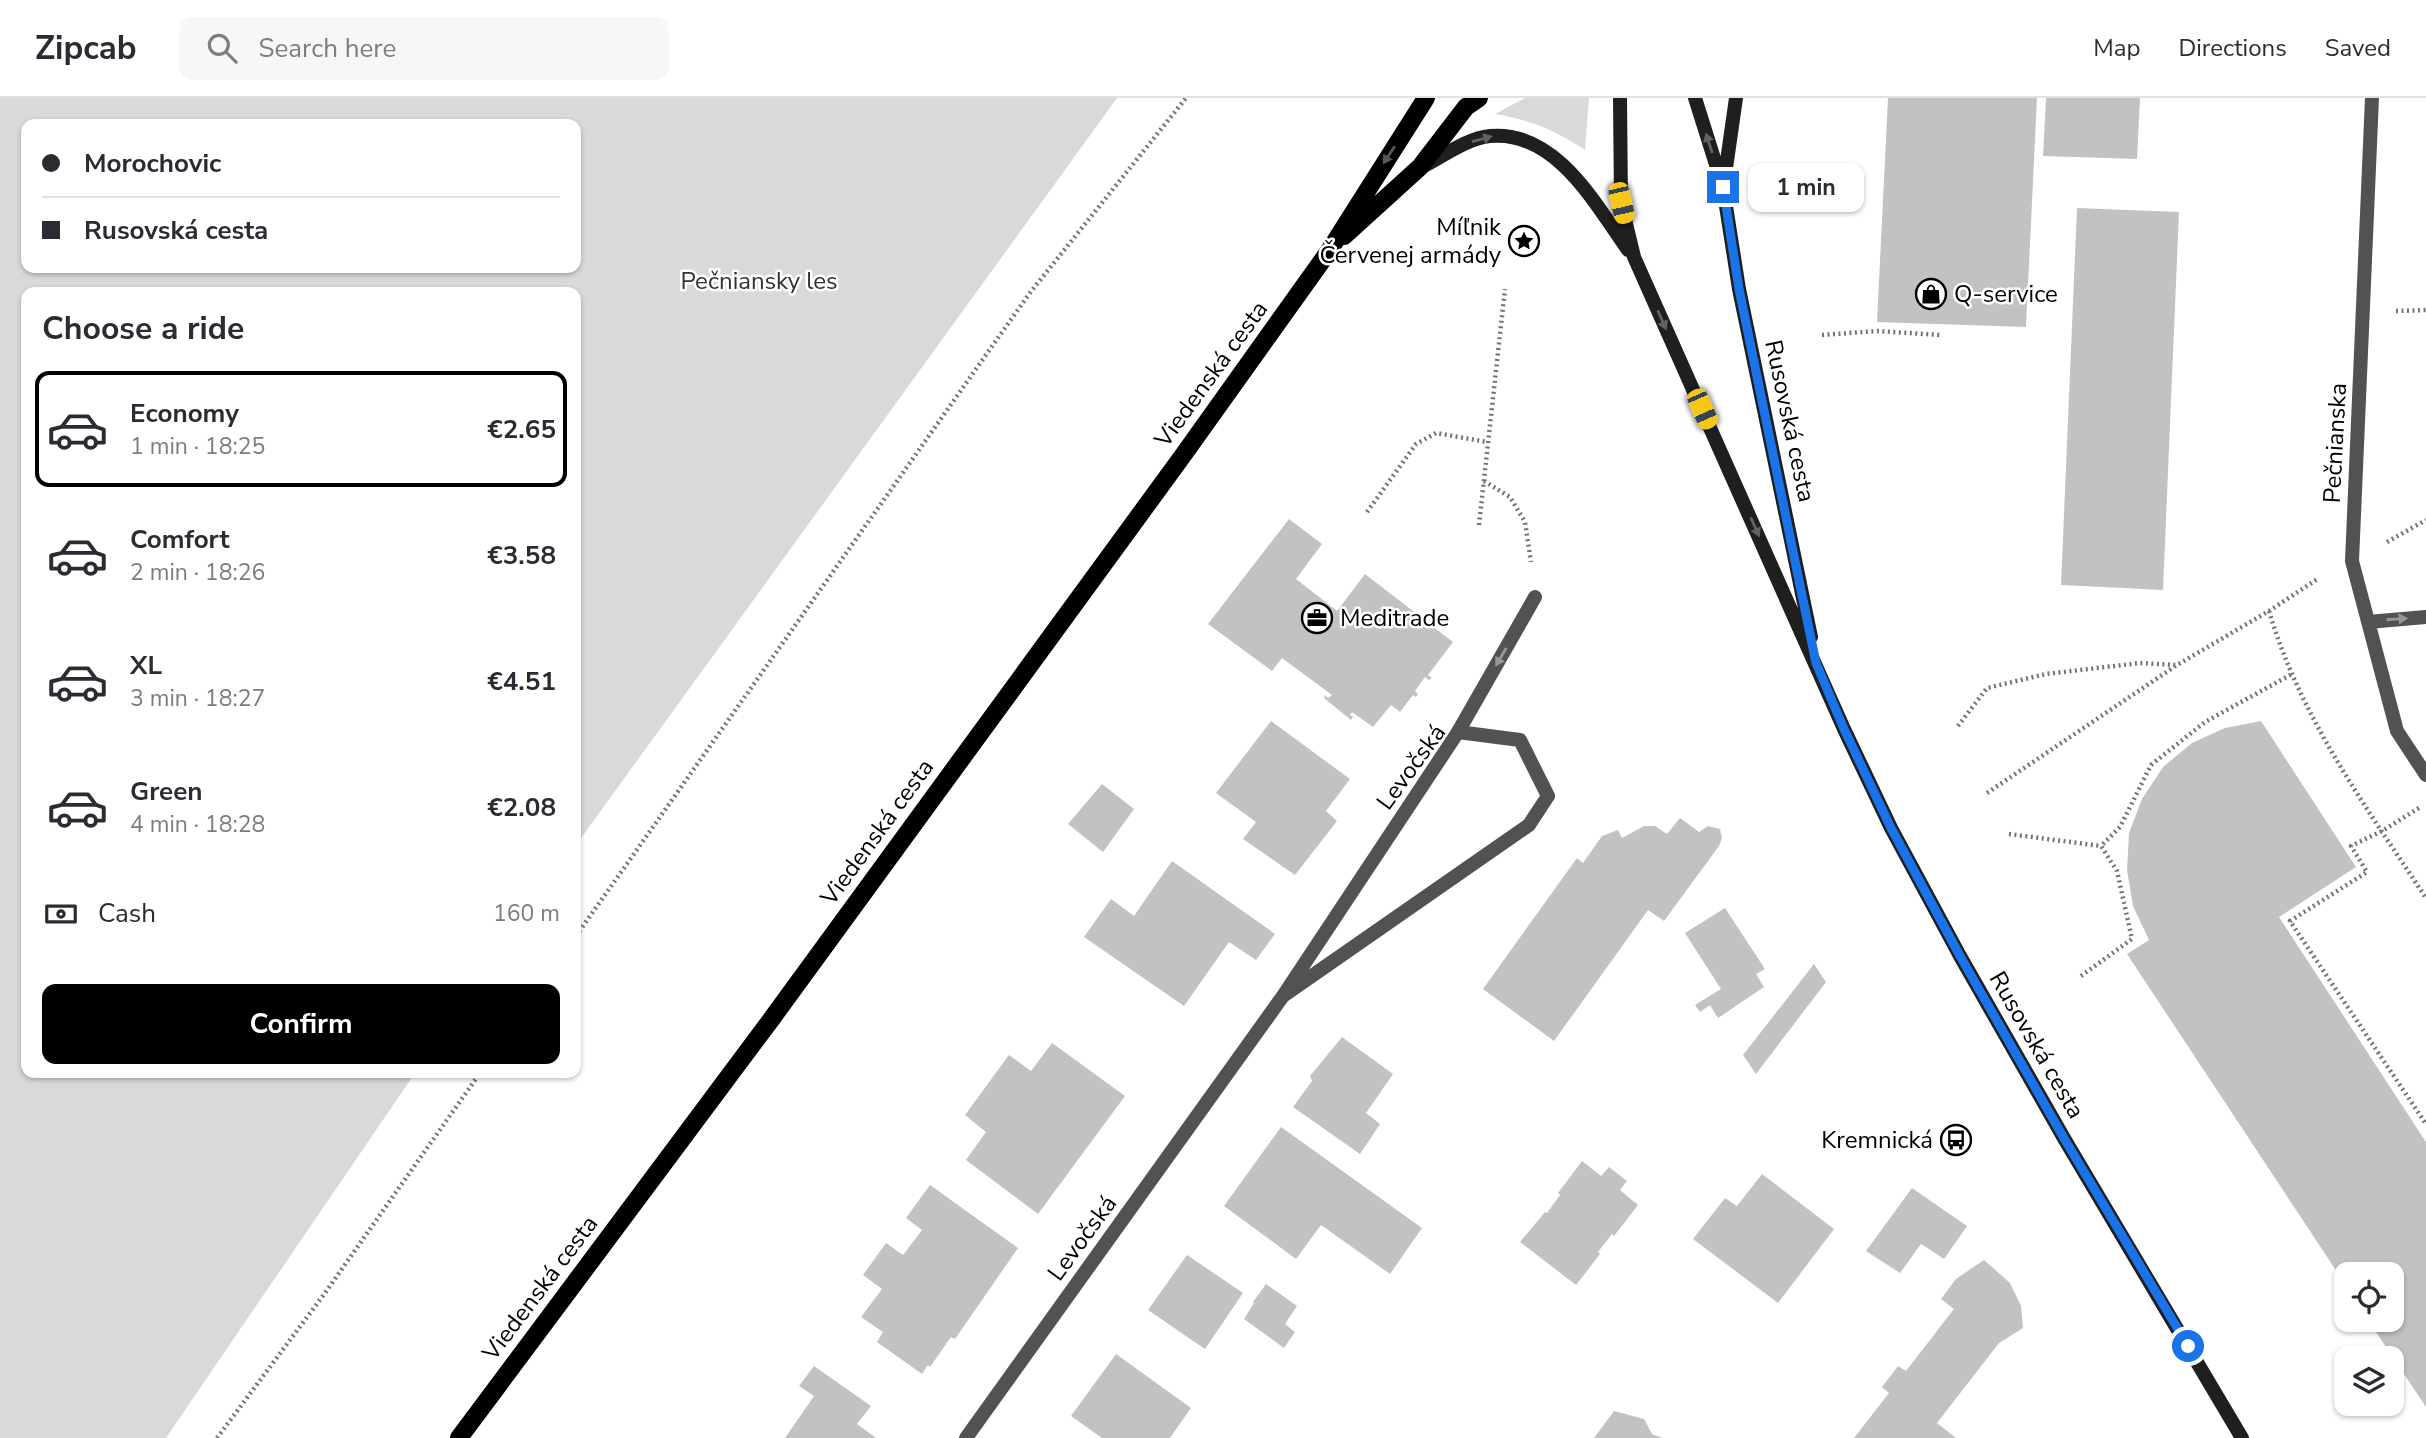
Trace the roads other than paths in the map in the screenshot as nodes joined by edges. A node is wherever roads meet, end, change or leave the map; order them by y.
1 (1426, 98) edge
2 (1479, 98) edge
3 (1620, 98) edge
4 (1695, 98) edge
5 (1736, 98) edge
6 (2372, 98) edge
7 (1420, 167) junction
8 (1723, 187) junction
9 (1329, 251) junction
10 (1634, 257) junction
11 (1535, 597) road end
12 (2426, 617) edge
13 (2368, 622) junction
14 (1816, 663) junction
15 (1458, 732) junction
16 (2426, 775) edge
17 (1283, 996) junction
18 (458, 1438) edge
19 (966, 1438) edge
20 (2241, 1438) edge

1 -> 9 main road, Viedenská cesta
2 - 7 main road, Viedenská cesta
3 - 10 street, Rusovská cesta
8 -> 4 street, Rusovská cesta
5 - 8 street, Rusovská cesta
6 - 13 street, Pečnianska
7 - 9 main road, Viedenská cesta
7 -> 10 street, Rusovská cesta
8 - 14 street, Rusovská cesta
9 - 18 main road, Viedenská cesta
10 -> 14 street, Rusovská cesta
11 -> 15 street
13 -> 12 street
13 - 16 street, Pečnianska
14 - 20 street, Rusovská cesta
15 - 17 street, Levočská
15 - 17 street, Levočská
17 - 19 street, Levočská

